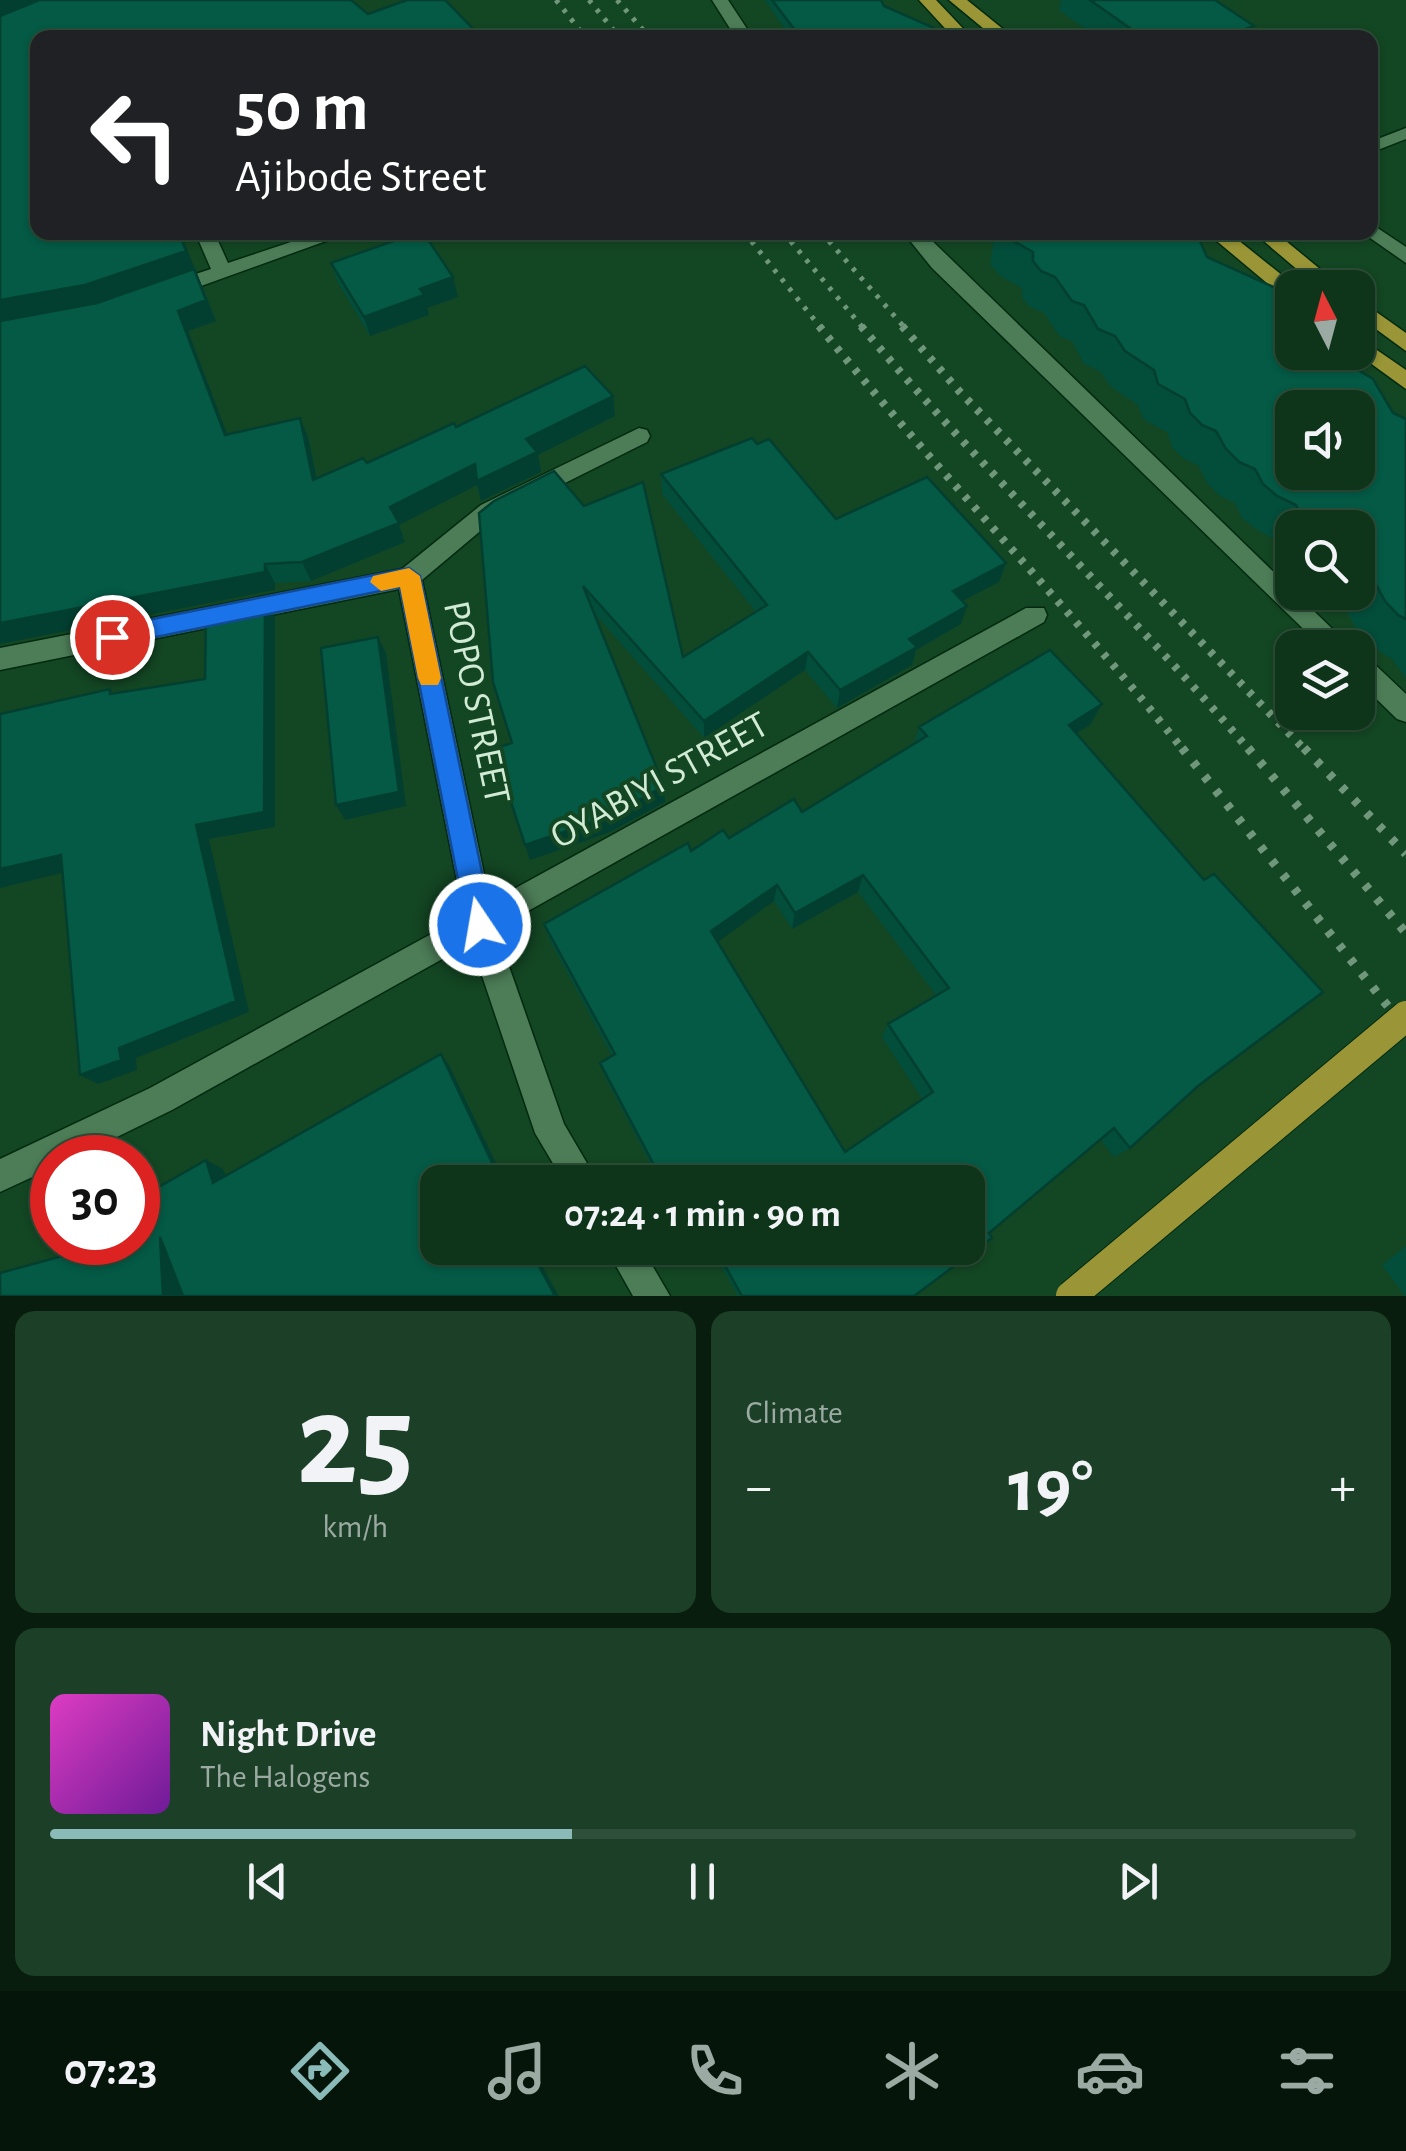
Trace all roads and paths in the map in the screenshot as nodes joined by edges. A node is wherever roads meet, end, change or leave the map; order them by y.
1 (720, 0) edge
2 (927, 0) edge
3 (957, 0) edge
4 (740, 30) edge
5 (956, 30) edge
6 (996, 30) edge
7 (1406, 133) edge
8 (1378, 145) edge
9 (1378, 235) edge
10 (208, 240) edge
11 (318, 240) edge
12 (919, 240) edge
13 (1225, 240) edge
14 (1272, 240) edge
15 (1406, 258) edge
16 (1310, 270) edge
17 (222, 272) junction
18 (1275, 280) edge
19 (152, 296) edge
20 (1375, 319) edge
21 (1406, 344) edge
22 (1375, 357) edge
23 (1406, 381) edge
24 (638, 436) dead end
25 (409, 576) junction
26 (1035, 615) dead end
27 (1321, 630) edge
28 (0, 659) edge
29 (1375, 681) edge
30 (1406, 711) edge
31 (480, 925) junction
32 (1406, 1016) edge
33 (572, 1165) edge
34 (0, 1176) edge
35 (634, 1265) edge
36 (653, 1296) edge
37 (1071, 1296) edge

1 - 4 street
2 - 5 main road
3 - 6 main road
7 - 8 street
9 - 15 street
10 - 17 street
11 - 17 street
12 - 27 street
13 - 18 main road
14 - 16 main road
17 - 19 street
20 - 21 main road
22 - 23 main road
24 - 25 street
25 - 28 street
25 - 31 street, POPO STREET
26 - 31 street, OYABIYI STREET
29 - 30 street
31 - 33 street, POPO STREET
31 - 34 street, OYABIYI STREET
32 - 37 main road, bridge
35 - 36 street

